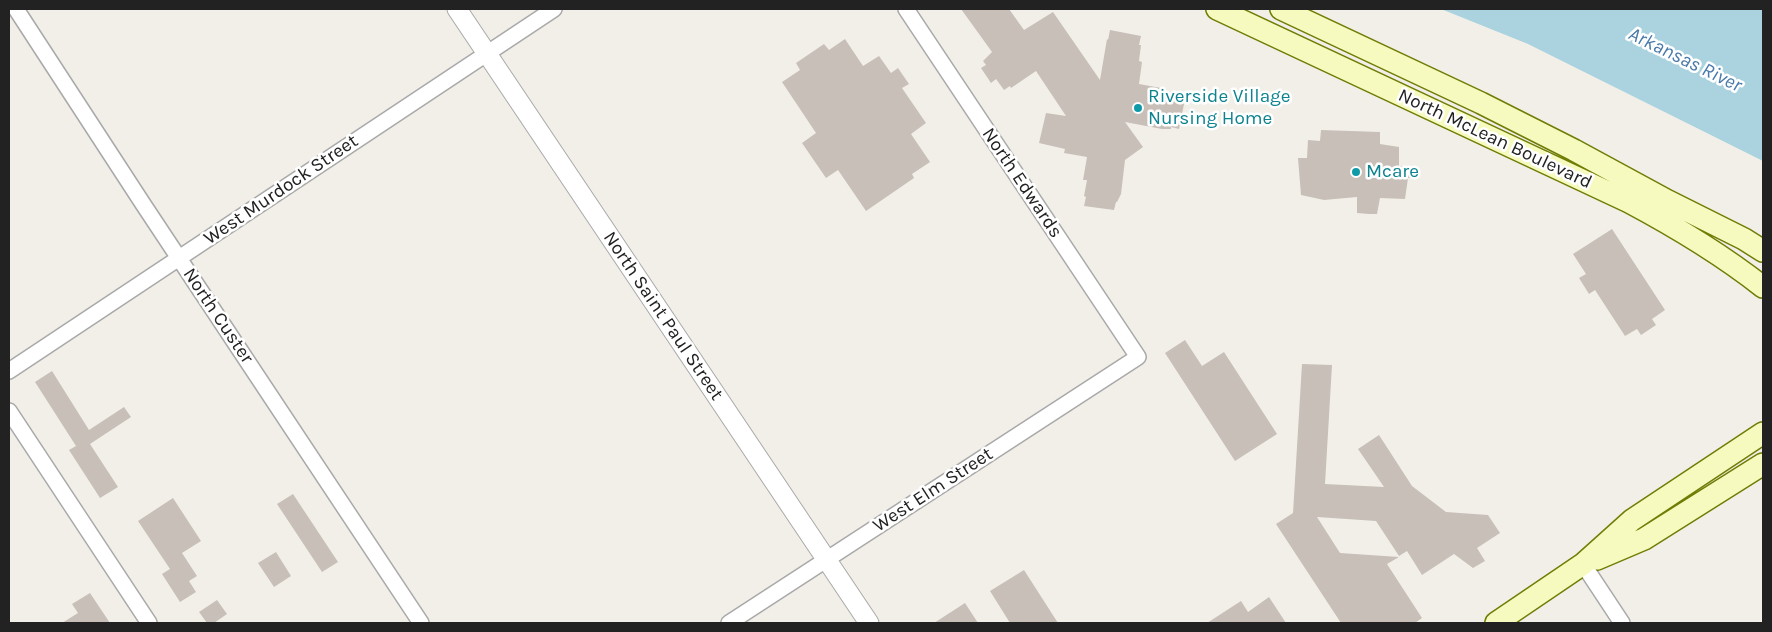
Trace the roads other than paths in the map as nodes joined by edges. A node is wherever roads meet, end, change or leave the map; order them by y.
1 (16, 9) edge
2 (457, 9) edge
3 (554, 9) edge
4 (906, 9) edge
5 (1217, 9) edge
6 (1281, 9) edge
7 (486, 54) junction
8 (1753, 242) edge
9 (1763, 252) edge
10 (179, 258) junction
11 (1763, 287) edge
12 (1138, 357) joint
13 (9, 370) edge
14 (9, 411) edge
15 (1763, 433) edge
16 (1763, 464) edge
17 (827, 558) junction
18 (1583, 564) junction
19 (149, 623) edge
20 (421, 623) edge
21 (729, 623) edge
22 (869, 623) edge
23 (1496, 623) edge
24 (1622, 623) edge

1 - 10 street, North Custer
2 - 7 street, North Saint Paul Street
3 - 7 street, West Murdock Street
4 - 12 street, North Edwards
5 - 11 main road, North McLean Boulevard
6 - 8 main road, North McLean Boulevard
7 - 10 street, West Murdock Street
7 - 17 street, North Saint Paul Street
8 - 9 main road, North McLean Boulevard
10 - 13 street, West Murdock Street
10 - 20 street, North Custer
12 - 17 street, West Elm Street
14 - 19 street
15 - 18 main road
16 - 18 main road
17 - 21 street, West Elm Street
17 - 22 street, North Saint Paul Street
18 - 23 main road
18 - 24 street

